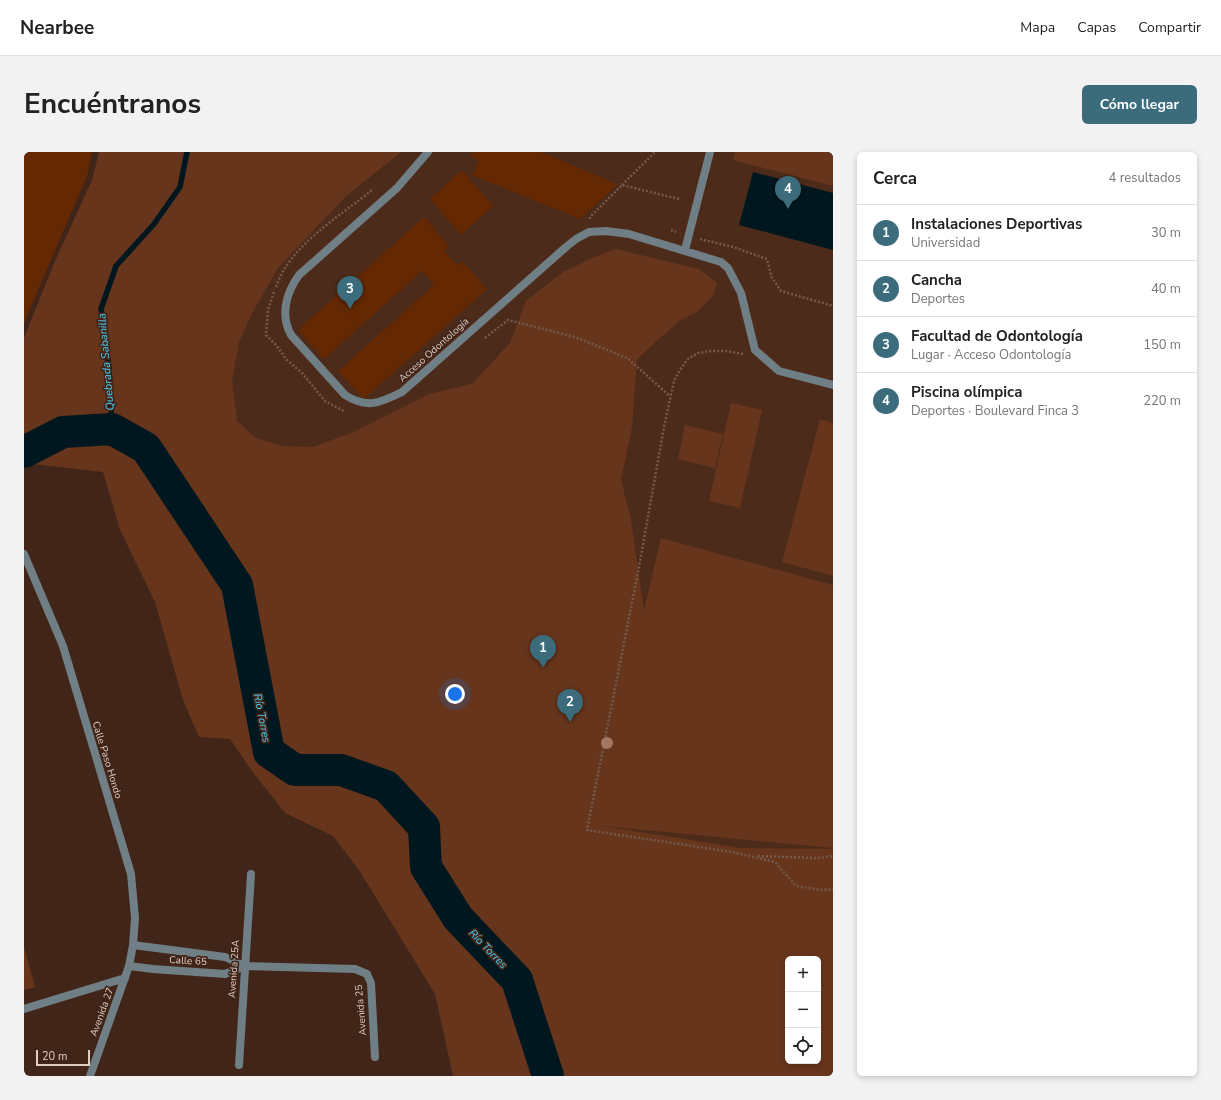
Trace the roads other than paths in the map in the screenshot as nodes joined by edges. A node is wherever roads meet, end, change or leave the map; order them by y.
1 (428, 152) edge
2 (710, 152) edge
3 (685, 250) junction
4 (833, 385) edge
5 (24, 554) edge
6 (251, 874) dead end
7 (133, 945) junction
8 (129, 966) junction
9 (244, 966) junction
10 (355, 969) joint
11 (126, 978) junction
12 (24, 1009) edge
13 (375, 1057) dead end
14 (239, 1064) dead end
15 (90, 1076) edge

1 - 3 street, Acceso Odontología
2 - 3 street
3 - 4 street, Acceso Odontología
5 - 7 street, Calle Paso Hondo
6 - 9 street, Avenida 25A
7 - 8 street, Calle Paso Hondo
7 - 9 street, Calle 65
8 - 9 street, Calle 65
8 - 11 street, Calle Paso Hondo
9 - 10 street, Calle 65
9 - 14 street, Avenida 25A
10 - 13 street, Avenida 25
11 - 12 street
11 - 15 street, Avenida 27

